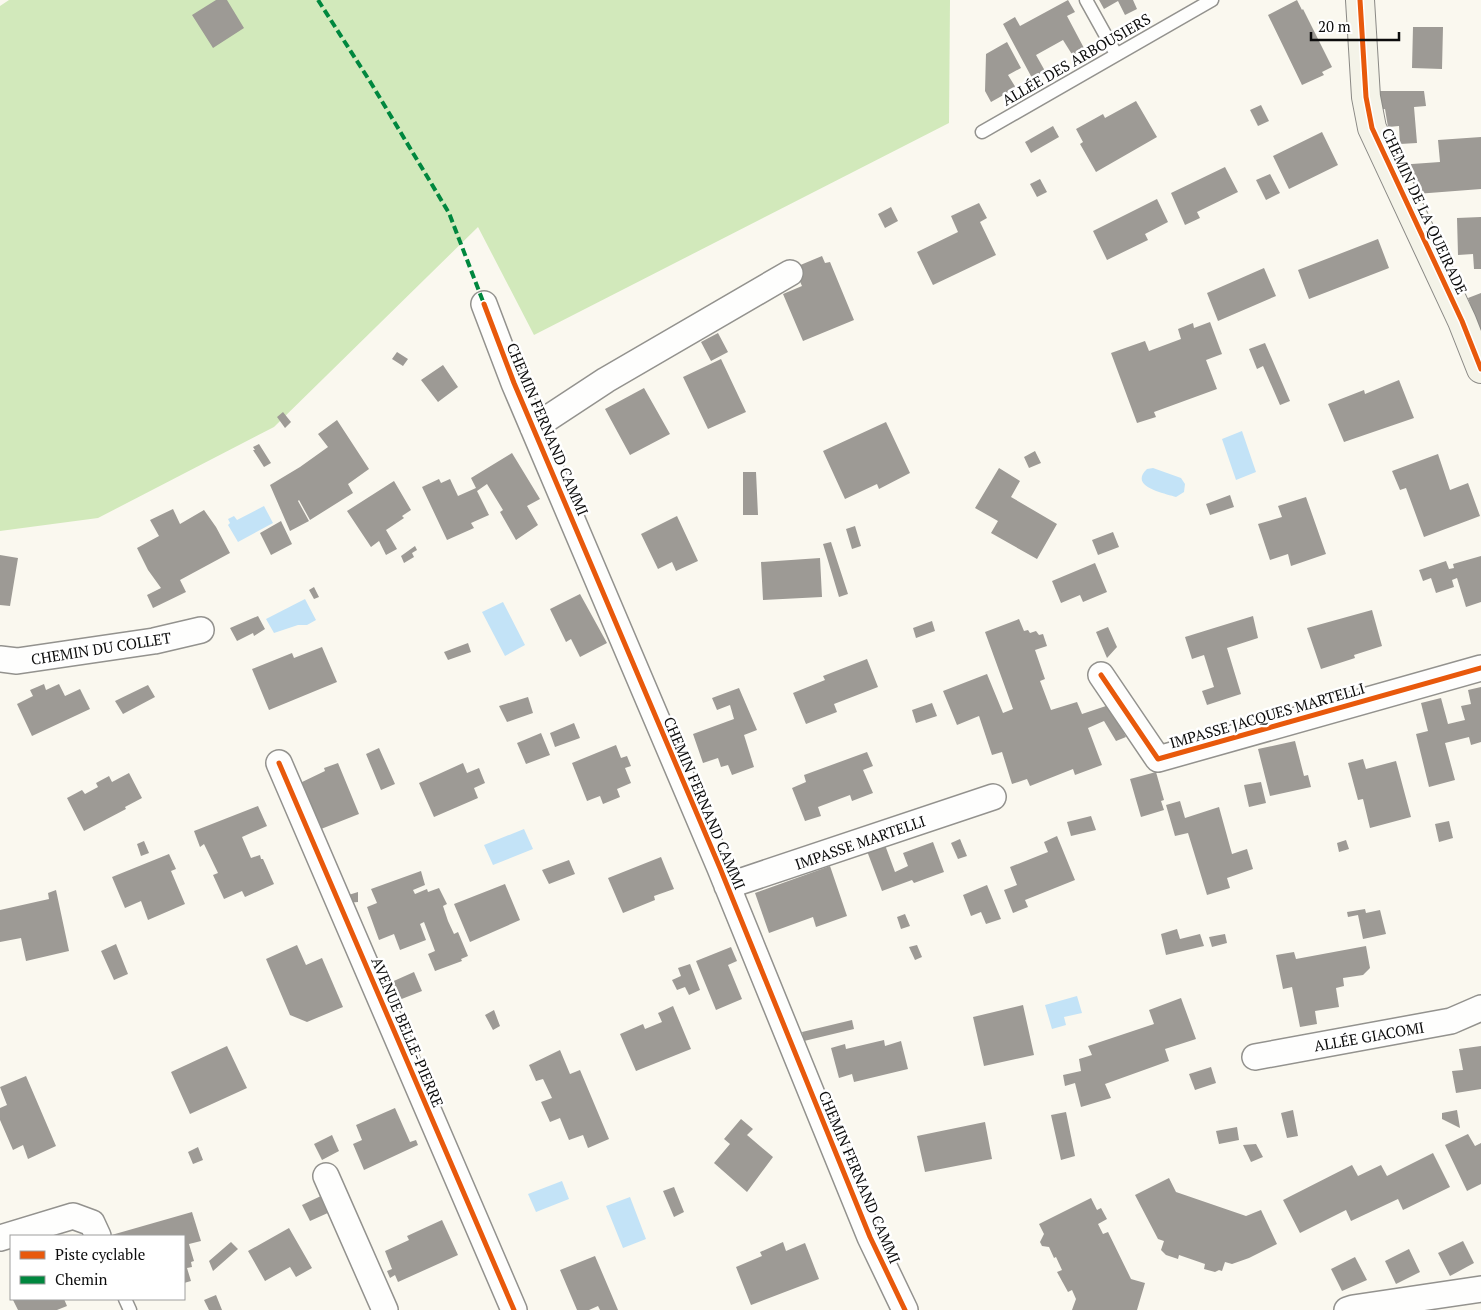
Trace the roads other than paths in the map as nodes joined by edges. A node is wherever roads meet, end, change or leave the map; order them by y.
1 (1086, 0) edge
2 (1212, 0) edge
3 (1360, 0) edge
4 (1116, 54) junction
5 (982, 132) dead end
6 (790, 273) dead end
7 (484, 304) dead end
8 (1481, 369) edge
9 (533, 428) junction
10 (201, 630) dead end
11 (0, 659) edge
12 (1481, 668) edge
13 (1101, 675) dead end
14 (279, 763) dead end
15 (993, 797) dead end
16 (727, 886) junction
17 (1481, 1008) edge
18 (1255, 1057) dead end
19 (326, 1176) dead end
20 (98, 1235) edge
21 (0, 1238) edge
22 (1481, 1289) edge
23 (385, 1310) edge
24 (514, 1310) edge
25 (906, 1310) edge
26 (1347, 1310) edge

1 - 4 lane
2 - 4 lane, ALLÉE DES ARBOUSIERS
3 - 8 street, CHEMIN DE LA QUEIRADE
4 - 5 lane, ALLÉE DES ARBOUSIERS
6 - 9 street
7 - 9 street, CHEMIN FERNAND CAMMI
9 - 16 street, CHEMIN FERNAND CAMMI
10 - 11 street, CHEMIN DU COLLET
12 - 13 street, IMPASSE JACQUES MARTELLI
14 - 24 street, AVENUE BELLE-PIERRE
15 - 16 street, IMPASSE MARTELLI
16 - 25 street, CHEMIN FERNAND CAMMI
17 - 18 street, ALLÉE GIACOMI
19 - 23 street
20 - 21 street
22 - 26 street

